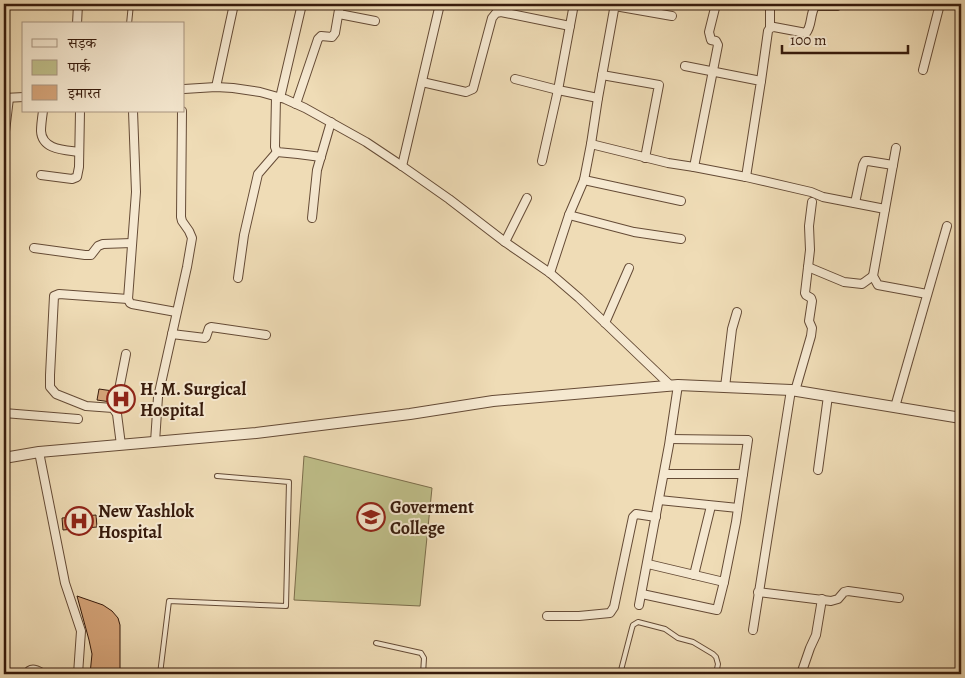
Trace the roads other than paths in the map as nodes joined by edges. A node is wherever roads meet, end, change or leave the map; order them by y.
1 (78, 4) edge
2 (131, 4) edge
3 (234, 4) edge
4 (302, 4) edge
5 (340, 4) edge
6 (440, 4) edge
7 (574, 4) edge
8 (716, 4) edge
9 (770, 4) edge
10 (841, 4) edge
11 (940, 4) edge
12 (615, 5) edge
13 (339, 14) junction
14 (672, 16) dead end
15 (375, 21) dead end
16 (77, 22) edge
17 (129, 22) edge
18 (570, 26) junction
19 (770, 28) junction
20 (685, 66) dead end
21 (924, 70) dead end
22 (713, 71) junction
23 (602, 75) junction
24 (515, 80) dead end
25 (761, 80) junction
26 (422, 82) junction
27 (216, 87) junction
28 (185, 89) edge
29 (558, 90) junction
30 (22, 97) edge
31 (278, 97) junction
32 (6, 98) edge
33 (598, 98) junction
34 (296, 104) junction
35 (43, 112) edge
36 (80, 112) edge
37 (133, 112) edge
38 (182, 112) edge
39 (331, 122) junction
40 (4, 140) edge
41 (591, 144) junction
42 (896, 148) dead end
43 (79, 152) junction
44 (277, 152) junction
45 (321, 157) junction
46 (646, 158) junction
47 (542, 161) dead end
48 (893, 165) junction
49 (402, 166) junction
50 (694, 167) junction
51 (41, 175) dead end
52 (746, 177) junction
53 (584, 180) junction
54 (527, 198) dead end
55 (681, 201) dead end
56 (812, 202) dead end
57 (855, 203) junction
58 (885, 209) junction
59 (569, 214) junction
60 (312, 218) dead end
61 (947, 226) dead end
62 (681, 239) dead end
63 (132, 242) junction
64 (505, 242) junction
65 (34, 248) dead end
66 (808, 267) junction
67 (629, 268) dead end
68 (550, 273) junction
69 (873, 276) junction
70 (238, 278) dead end
71 (927, 294) junction
72 (128, 299) junction
73 (176, 312) junction
74 (737, 312) dead end
75 (605, 323) junction
76 (172, 334) junction
77 (266, 335) dead end
78 (126, 354) dead end
79 (675, 386) junction
80 (725, 388) junction
81 (793, 391) junction
82 (828, 396) junction
83 (895, 407) junction
84 (115, 410) junction
85 (4, 413) edge
86 (961, 418) edge
87 (78, 419) dead end
88 (670, 439) junction
89 (155, 442) junction
90 (121, 445) junction
91 (39, 452) junction
92 (4, 458) edge
93 (818, 470) dead end
94 (664, 474) junction
95 (743, 474) junction
96 (217, 476) dead end
97 (659, 500) junction
98 (711, 506) junction
99 (738, 508) junction
100 (656, 517) junction
101 (648, 564) junction
102 (694, 575) junction
103 (724, 582) junction
104 (758, 592) junction
105 (642, 594) junction
106 (899, 598) dead end
107 (822, 599) junction
108 (639, 604) dead end
109 (547, 616) dead end
110 (753, 630) dead end
111 (376, 643) dead end
112 (24, 674) edge
113 (47, 674) edge
114 (78, 674) edge
115 (160, 674) edge
116 (423, 674) edge
117 (620, 674) edge
118 (716, 674) edge
119 (801, 674) edge

1 - 16 street
2 - 17 lane
3 - 27 street
4 - 31 street
5 - 13 street
6 - 26 street
7 - 18 street
8 - 22 street
9 - 19 street
10 - 19 street
11 - 21 street
12 - 14 street
12 - 23 street
13 - 15 street
13 - 34 street
18 - 26 street
18 - 29 street
19 - 25 street
20 - 22 street
22 - 25 street
22 - 50 street
23 - 33 street
23 - 46 street
24 - 29 street
25 - 52 street
26 - 49 street
27 - 28 street
27 - 31 street
29 - 33 street
29 - 47 street
30 - 32 street
31 - 34 street
31 - 44 street
32 - 40 street
33 - 41 street
34 - 39 street
35 - 43 street
36 - 43 street
37 - 63 street
38 - 73 street
39 - 45 street
39 - 49 street
41 - 46 street
41 - 53 street
42 - 48 street
43 - 51 street
44 - 45 street
44 - 70 street
45 - 60 street
46 - 50 street
48 - 57 street
48 - 58 street
49 - 64 street
50 - 52 street
52 - 57 street
53 - 55 street
53 - 59 street
54 - 64 street
56 - 66 street
57 - 58 street
58 - 69 street
59 - 62 street
59 - 68 street
61 - 71 street
63 - 65 street
63 - 72 street
64 - 68 street
66 - 69 street
66 - 81 street
67 - 75 street
68 - 75 street
69 - 71 street
71 - 83 street
72 - 73 street
72 - 84 street
73 - 76 street
74 - 80 street
75 - 79 street
76 - 77 street
76 - 89 street
78 - 84 street
79 - 80 street
79 - 88 street
79 - 89 street
80 - 81 street
81 - 82 street
81 - 104 street
82 - 83 street
82 - 93 street
83 - 86 street
84 - 90 street
85 - 87 street
88 - 94 street
88 - 95 street
89 - 90 street
90 - 91 street
91 - 92 street
91 - 114 street
94 - 95 street
94 - 97 street
95 - 99 street
96 - 115 lane
97 - 98 street
97 - 100 street
98 - 99 street
98 - 102 street
99 - 103 street
100 - 101 street
100 - 109 street
101 - 102 street
101 - 105 street
102 - 103 street
103 - 105 street
104 - 107 street
104 - 110 street
105 - 108 street
106 - 107 street
107 - 119 street
111 - 116 lane
112 - 113 lane
117 - 118 lane

